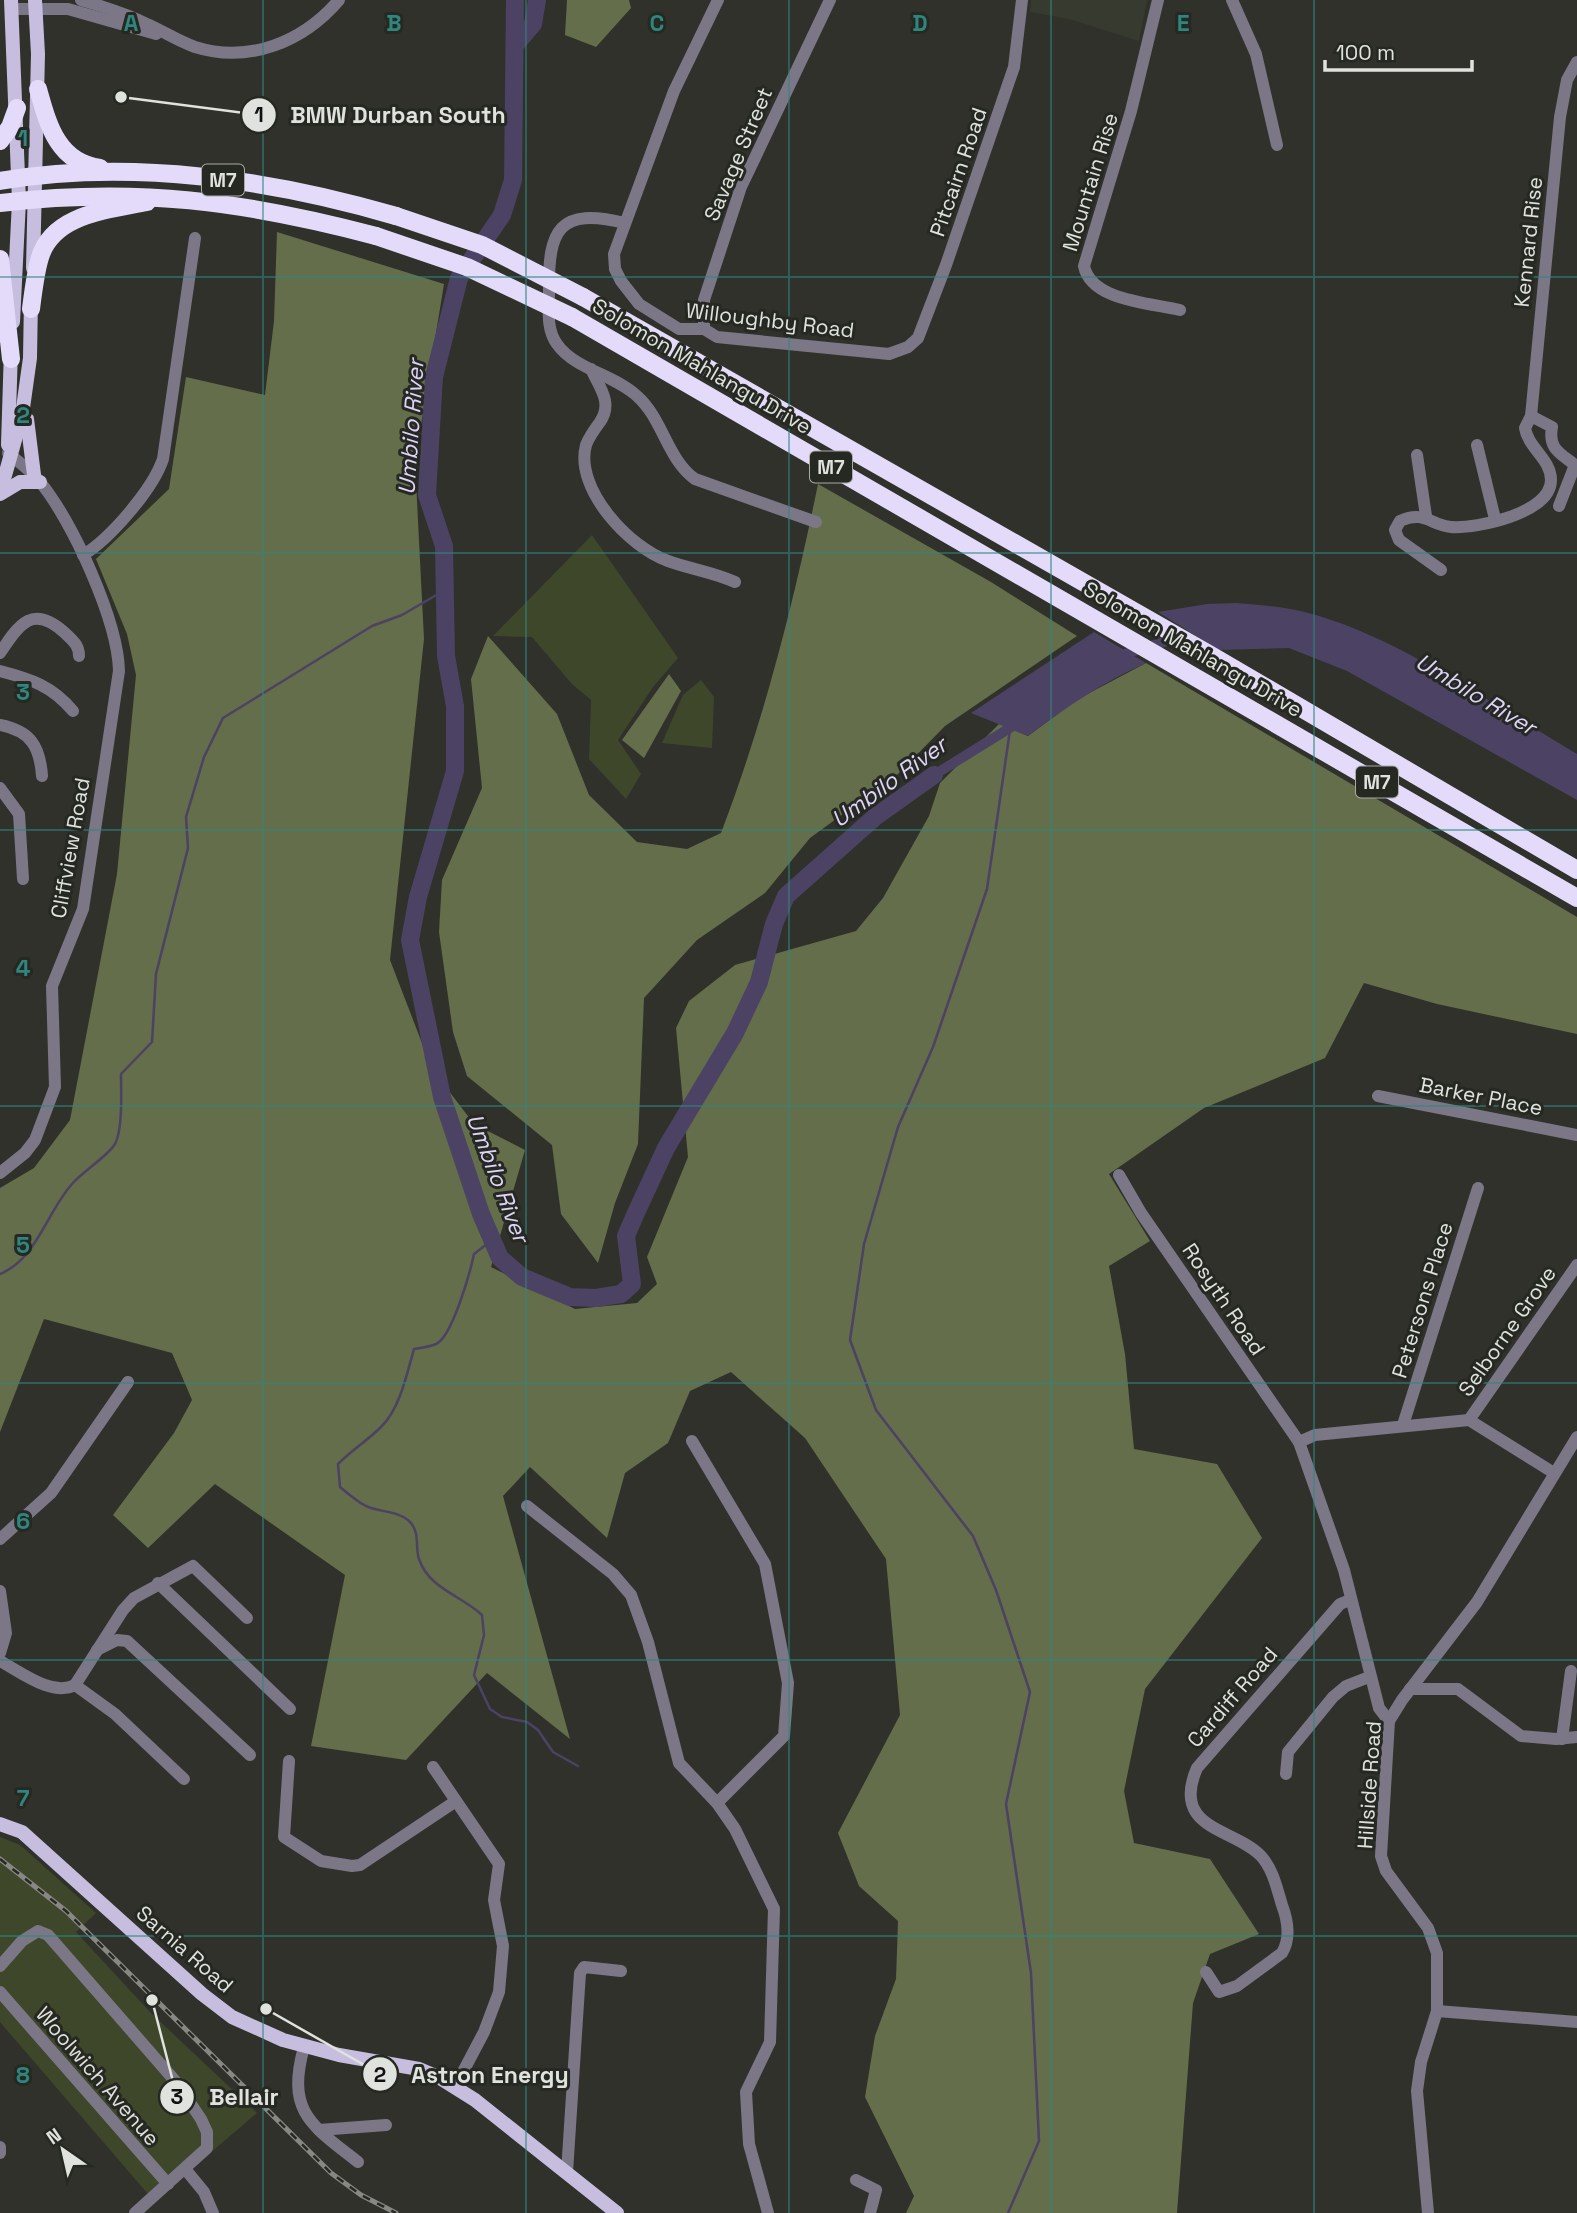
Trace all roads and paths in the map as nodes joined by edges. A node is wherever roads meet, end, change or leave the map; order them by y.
1 (81, 0) edge
2 (339, 0) edge
3 (718, 0) edge
4 (830, 0) edge
5 (1022, 0) edge
6 (1158, 0) edge
7 (1231, 0) edge
8 (35, 4) edge
9 (11, 5) edge
10 (174, 38) junction
11 (1577, 62) edge
12 (38, 89) junction
13 (17, 108) junction
14 (0, 141) edge
15 (1277, 145) dead end
16 (142, 173) junction
17 (37, 177) junction
18 (9, 180) edge
19 (171, 197) junction
20 (27, 200) junction
21 (0, 203) edge
22 (625, 223) junction
23 (195, 238) dead end
24 (0, 259) edge
25 (31, 309) junction
26 (1180, 310) dead end
27 (704, 329) junction
28 (908, 347) joint
29 (11, 359) junction
30 (590, 368) junction
31 (26, 389) junction
32 (1528, 422) junction
33 (1477, 445) dead end
34 (1417, 455) dead end
35 (9, 459) junction
36 (37, 479) junction
37 (0, 494) edge
38 (1559, 506) dead end
39 (1426, 516) junction
40 (1494, 519) junction
41 (816, 522) dead end
42 (83, 555) junction
43 (1441, 570) dead end
44 (735, 582) dead end
45 (0, 653) edge
46 (79, 656) dead end
47 (0, 671) edge
48 (73, 711) dead end
49 (0, 725) edge
50 (42, 776) dead end
51 (0, 788) edge
52 (1577, 870) edge
53 (23, 879) dead end
54 (1577, 898) edge
55 (1378, 1096) dead end
56 (1577, 1135) edge
57 (0, 1173) edge
58 (1119, 1175) dead end
59 (1478, 1188) dead end
60 (1577, 1265) edge
61 (128, 1382) dead end
62 (1469, 1420) junction
63 (1403, 1425) junction
64 (1577, 1437) edge
65 (692, 1441) dead end
66 (1299, 1442) junction
67 (1553, 1473) junction
68 (527, 1506) dead end
69 (0, 1539) edge
70 (158, 1583) junction
71 (0, 1591) edge
72 (1350, 1600) junction
73 (247, 1618) dead end
74 (97, 1650) junction
75 (0, 1653) edge
76 (0, 1661) edge
77 (1571, 1671) dead end
78 (1369, 1677) junction
79 (75, 1685) junction
80 (1410, 1689) junction
81 (290, 1709) dead end
82 (1390, 1721) junction
83 (1577, 1737) edge
84 (1562, 1739) junction
85 (250, 1755) dead end
86 (289, 1761) dead end
87 (433, 1767) dead end
88 (1286, 1774) dead end
89 (184, 1779) dead end
90 (456, 1801) junction
91 (718, 1803) junction
92 (0, 1824) edge
93 (0, 1832) edge
94 (32, 1842) junction
95 (0, 1966) edge
96 (621, 1971) dead end
97 (1206, 1972) dead end
98 (0, 1992) edge
99 (1437, 2011) junction
100 (1577, 2022) edge
101 (303, 2047) junction
102 (455, 2087) junction
103 (386, 2125) dead end
104 (318, 2130) junction
105 (358, 2162) dead end
106 (186, 2170) junction
107 (567, 2172) junction
108 (856, 2180) dead end
109 (168, 2184) junction
110 (135, 2213) edge
111 (212, 2213) edge
112 (617, 2213) edge
113 (768, 2213) edge
114 (870, 2213) edge
115 (1427, 2213) edge

1 - 10 street
2 - 10 street
3 - 22 street, Willoughby Road
4 - 27 street, Savage Street
5 - 28 street, Pitcairn Road
6 - 26 street, Mountain Rise
7 - 15 street
8 - 9 street
8 - 10 street
8 - 12 main road
9 - 13 main road
11 - 32 street, Kennard Rise
12 - 16 highway
12 - 17 main road
13 - 14 highway
13 - 18 main road
16 - 17 highway, Solomon Mahlangu Drive / M7
16 - 52 highway, Solomon Mahlangu Drive / M7, bridge
17 - 18 highway, Solomon Mahlangu Drive / M7
17 - 20 main road
18 - 20 main road
19 - 20 highway, Solomon Mahlangu Drive / M7
19 - 25 highway
19 - 54 highway, Solomon Mahlangu Drive / M7, bridge
20 - 21 highway, Solomon Mahlangu Drive / M7
20 - 25 main road
20 - 29 main road
22 - 27 street, Willoughby Road
22 - 30 street
23 - 42 street
24 - 29 highway
25 - 31 main road
27 - 28 street, Willoughby Road
29 - 35 main road
30 - 41 street
30 - 44 street
31 - 35 main road
31 - 36 main road
32 - 38 street
32 - 40 street
33 - 40 street
34 - 39 street
35 - 36 street, Cliffview Road
35 - 37 main road
36 - 37 main road
36 - 42 street, Cliffview Road
39 - 40 street
39 - 43 street
42 - 57 street, Cliffview Road
45 - 46 street
47 - 48 street
49 - 50 street
51 - 53 street
55 - 56 street, Barker Place
58 - 66 street, Rosyth Road
59 - 63 street, Petersons Place
60 - 62 street, Selborne Grove
61 - 69 street
62 - 63 street
62 - 67 street
63 - 66 street
64 - 67 street, Hillside Road
65 - 91 street
66 - 72 street
67 - 80 street, Hillside Road
68 - 91 street
70 - 73 street
70 - 74 street
70 - 81 street
71 - 75 street
72 - 78 street
72 - 97 street, Cardiff Road
74 - 79 street
74 - 85 street
76 - 79 street
77 - 84 street
78 - 82 street
78 - 88 street
79 - 89 street
80 - 82 street, Hillside Road
80 - 84 street
82 - 99 street, Hillside Road
83 - 84 street
86 - 90 street
87 - 90 street
90 - 102 street
91 - 113 street
92 - 94 main road, Sarnia Road
93 - 94 main road, Sarnia Road
94 - 101 main road, Sarnia Road
95 - 106 street
96 - 107 street
98 - 109 street, Woolwich Avenue
99 - 100 street
99 - 115 street, Hillside Road
101 - 102 main road, Sarnia Road
101 - 104 street
102 - 107 main road, Sarnia Road
103 - 104 street
104 - 105 street
106 - 109 street
106 - 111 street
107 - 112 main road, Sarnia Road
108 - 114 street
109 - 110 street

